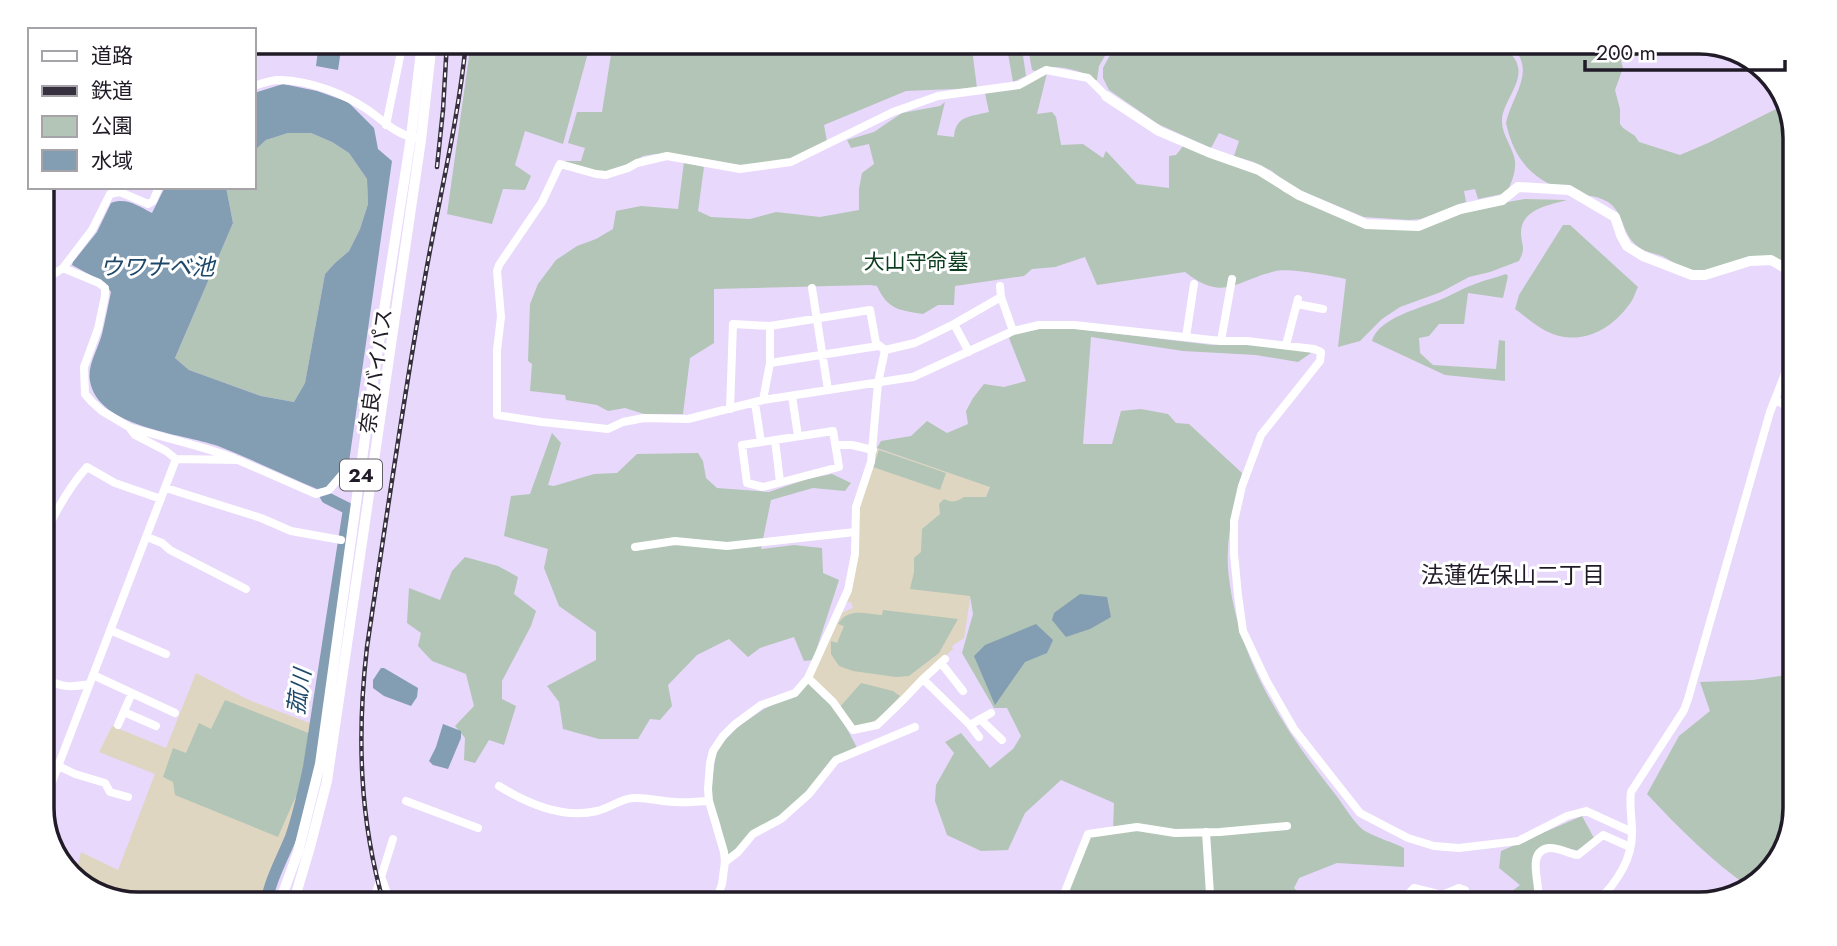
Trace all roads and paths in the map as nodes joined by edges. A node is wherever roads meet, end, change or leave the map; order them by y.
1 (401, 54) edge
2 (421, 54) edge
3 (431, 54) edge
4 (256, 86) edge
5 (1106, 96) joint
6 (386, 125) junction
7 (416, 139) junction
8 (158, 189) edge
9 (1783, 267) edge
10 (63, 268) junction
11 (54, 274) edge
12 (1232, 279) dead end
13 (1194, 284) dead end
14 (1000, 286) dead end
15 (813, 288) dead end
16 (1001, 297) junction
17 (1323, 309) dead end
18 (817, 318) junction
19 (954, 324) junction
20 (770, 326) junction
21 (1013, 331) junction
22 (1186, 337) junction
23 (1221, 341) junction
24 (1286, 345) junction
25 (881, 348) junction
26 (969, 352) junction
27 (823, 354) junction
28 (769, 363) junction
29 (1783, 379) edge
30 (878, 383) junction
31 (828, 390) junction
32 (792, 396) junction
33 (1775, 399) junction
34 (759, 402) junction
35 (1783, 404) edge
36 (730, 408) junction
37 (129, 427) junction
38 (798, 436) junction
39 (775, 440) junction
40 (761, 442) junction
41 (837, 445) junction
42 (873, 450) junction
43 (176, 459) junction
44 (238, 460) junction
45 (363, 463) junction
46 (780, 482) junction
47 (166, 488) junction
48 (161, 499) junction
49 (54, 515) edge
50 (855, 532) junction
51 (147, 537) junction
52 (341, 540) dead end
53 (635, 547) dead end
54 (246, 589) dead end
55 (110, 630) junction
56 (166, 654) dead end
57 (93, 675) junction
58 (808, 678) junction
59 (922, 679) junction
60 (54, 684) edge
61 (89, 684) junction
62 (962, 691) dead end
63 (132, 693) junction
64 (124, 712) junction
65 (175, 713) dead end
66 (991, 713) dead end
67 (981, 719) junction
68 (118, 725) dead end
69 (970, 725) junction
70 (156, 726) dead end
71 (915, 727) dead end
72 (979, 737) dead end
73 (1002, 740) dead end
74 (54, 764) edge
75 (58, 766) junction
76 (54, 776) edge
77 (499, 786) dead end
78 (128, 797) dead end
79 (406, 801) dead end
80 (709, 801) junction
81 (1287, 826) dead end
82 (478, 828) dead end
83 (1206, 832) junction
84 (1632, 832) junction
85 (393, 839) dead end
86 (1630, 847) junction
87 (725, 862) junction
88 (382, 879) junction
89 (283, 892) edge
90 (297, 892) edge
91 (377, 892) edge
92 (387, 892) edge
93 (719, 892) edge
94 (1065, 892) edge
95 (1210, 892) edge
96 (1410, 892) edge
97 (1430, 892) edge
98 (1449, 892) edge
99 (1466, 892) edge
100 (1538, 892) edge
101 (1606, 892) edge

1 - 6 street
2 - 7 highway, 奈良バイパス / 24
3 - 7 highway, 奈良バイパス / 24
4 - 6 street
5 - 9 main road
5 - 36 street
6 - 7 street
7 - 45 highway, 奈良バイパス / 24
7 - 90 highway, 奈良バイパス / 24
8 - 10 street
10 - 11 street
10 - 37 street
12 - 23 street
13 - 22 street
14 - 16 street
15 - 18 street
16 - 19 street
16 - 21 street
17 - 24 street
18 - 20 street
18 - 25 street
18 - 27 street
19 - 25 street
19 - 26 street
20 - 28 street
20 - 36 street
21 - 22 street
21 - 26 street
22 - 23 street
23 - 24 street
24 - 84 street
25 - 27 street
25 - 30 street
26 - 30 street
27 - 28 street
27 - 31 street
28 - 34 street
29 - 33 street
30 - 31 street
30 - 42 street
31 - 32 street
32 - 34 street
32 - 38 street
33 - 35 street
33 - 84 street
34 - 36 street
34 - 40 street
37 - 43 street
37 - 44 street
38 - 39 street
38 - 41 street
39 - 40 street
39 - 46 street
40 - 46 street
41 - 42 street
41 - 46 street
42 - 50 street
43 - 44 street
43 - 47 street
44 - 45 street
45 - 89 highway, 奈良バイパス / 24
47 - 48 street
47 - 52 street
48 - 49 street
48 - 51 street
50 - 53 street
50 - 58 street
51 - 54 street
51 - 55 street
55 - 56 street
55 - 57 street
57 - 61 street
57 - 63 street
58 - 59 street
58 - 80 street
59 - 62 street
59 - 69 street
60 - 61 street
61 - 75 street
63 - 64 street
63 - 65 street
64 - 68 street
64 - 70 street
66 - 67 street
67 - 69 street
67 - 73 street
69 - 72 street
71 - 87 street
74 - 75 street
75 - 76 street
75 - 78 street
77 - 80 street
79 - 82 street
80 - 87 street
81 - 83 street
83 - 94 street
83 - 95 street
84 - 86 street
85 - 88 street
86 - 100 street
86 - 101 street
87 - 93 street
88 - 91 street
88 - 92 street
96 - 97 street
98 - 99 street

